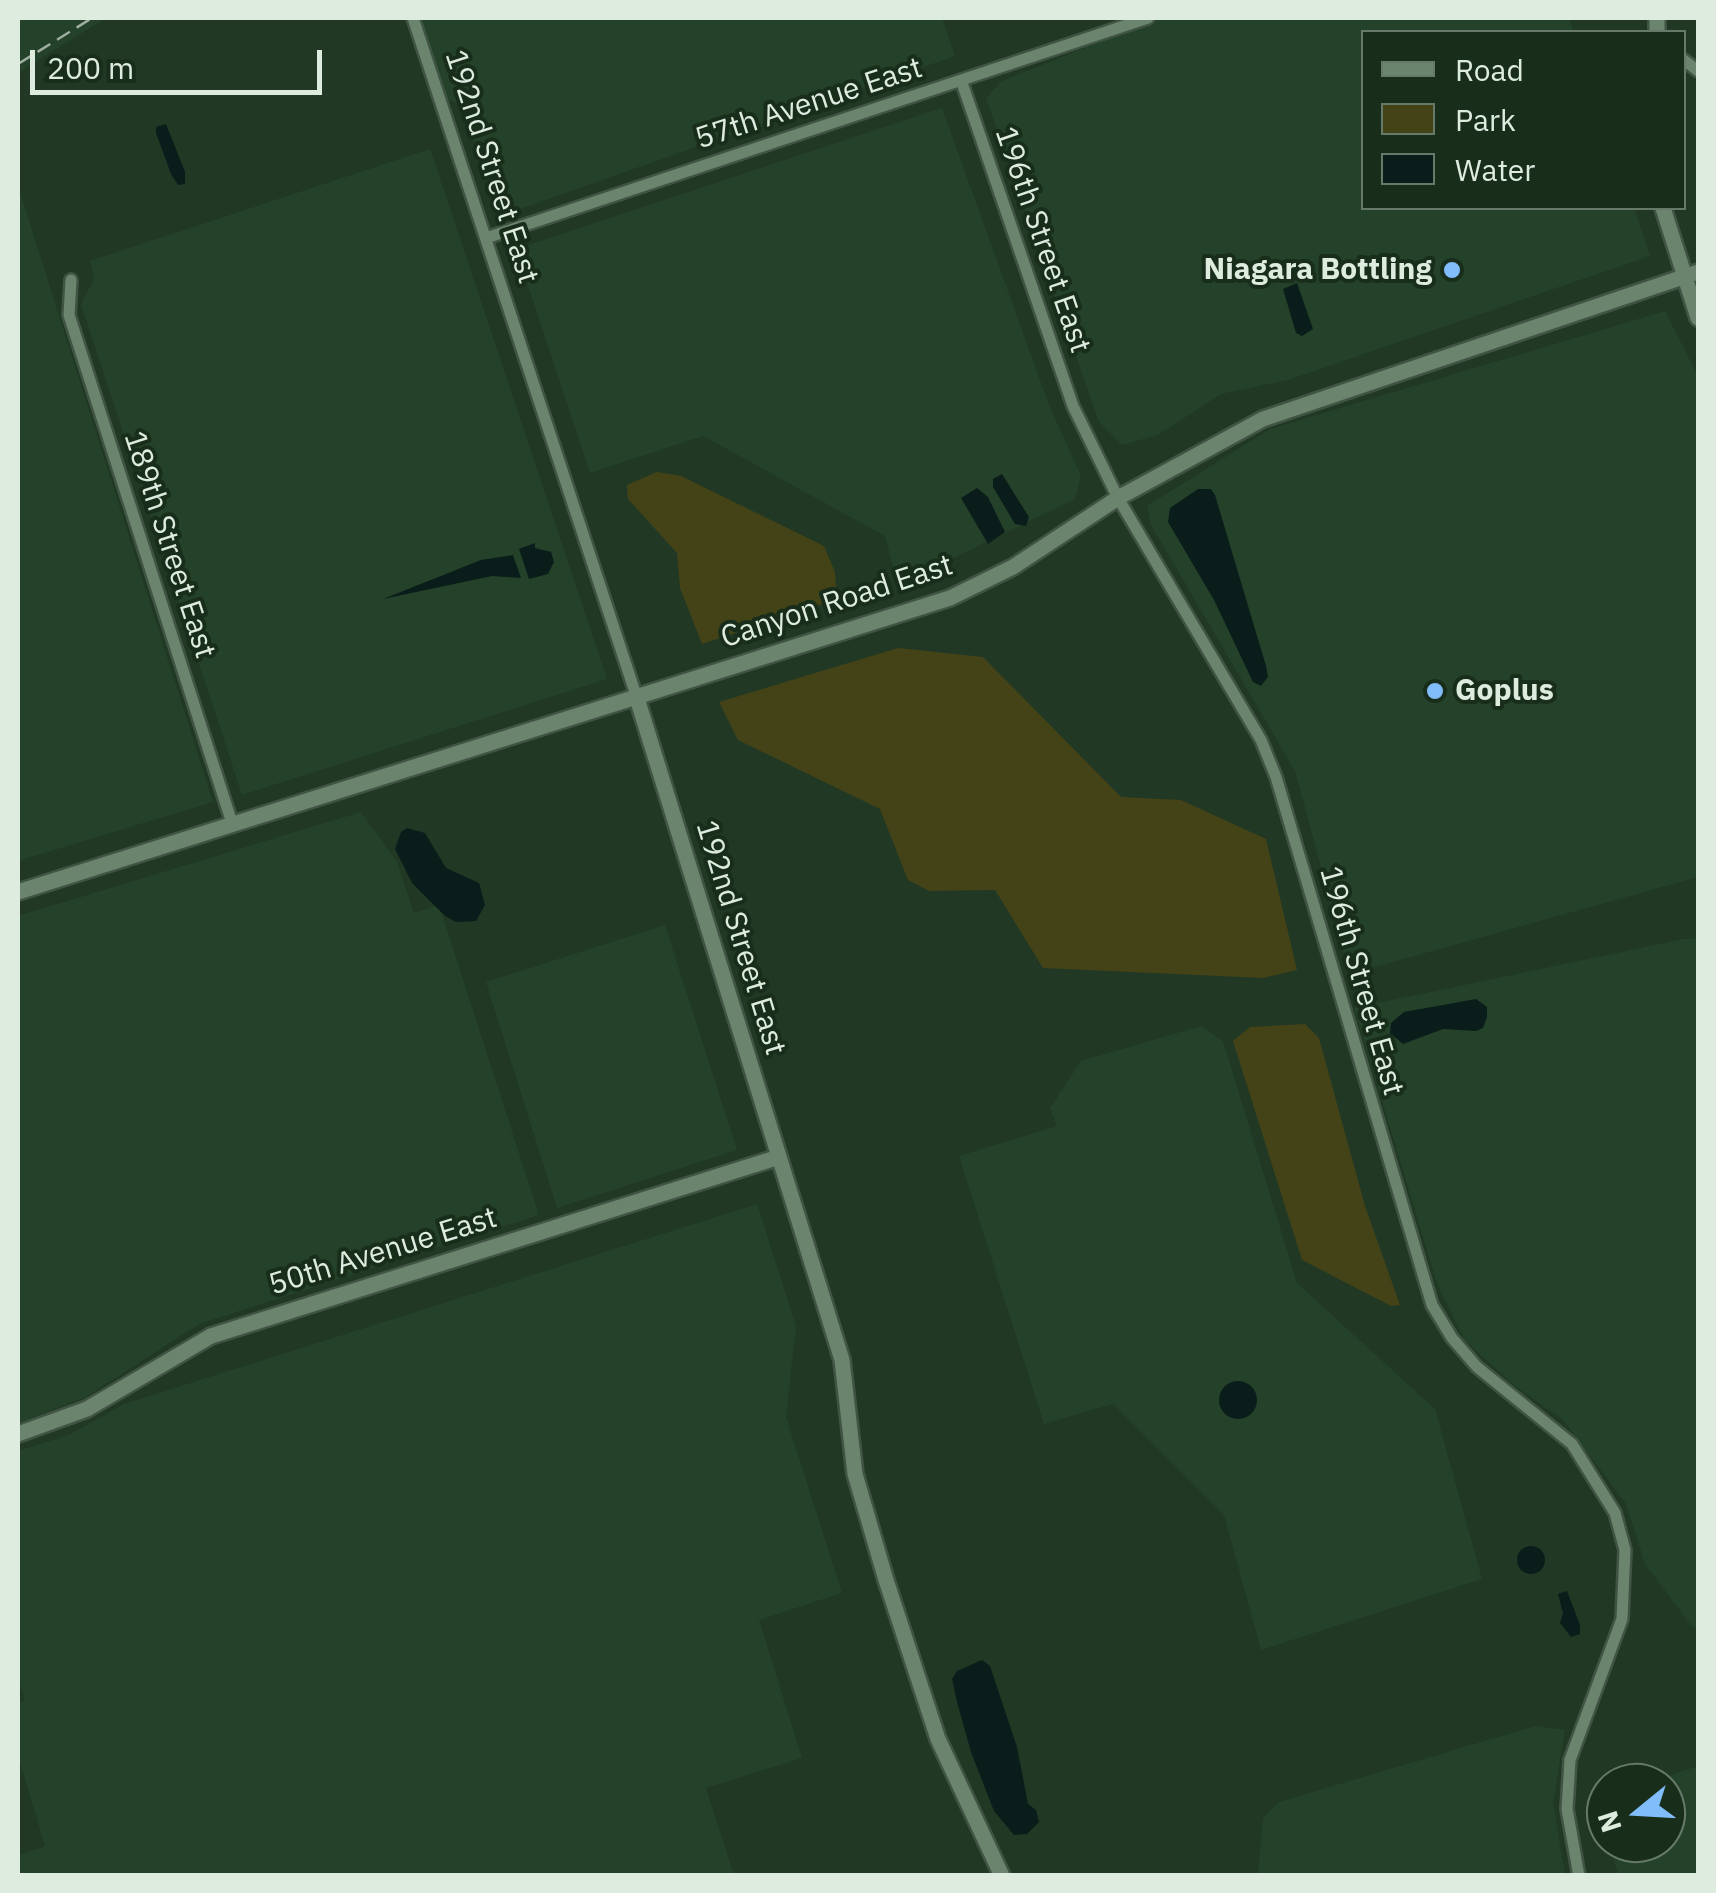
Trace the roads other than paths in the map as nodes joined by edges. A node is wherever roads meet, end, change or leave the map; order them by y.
1 (413, 18) edge
2 (1148, 18) edge
3 (961, 80) junction
4 (1663, 210) edge
5 (486, 238) junction
6 (1690, 274) edge
7 (71, 280) dead end
8 (1698, 318) edge
9 (1118, 498) junction
10 (636, 695) junction
11 (232, 823) junction
12 (18, 892) edge
13 (779, 1157) junction
14 (18, 1434) edge
15 (1002, 1876) edge
16 (1579, 1876) edge

1 - 5 street, 192nd Street East
2 - 3 street, 57th Avenue East
3 - 5 street, 57th Avenue East
3 - 9 street, 196th Street East
4 - 6 street
5 - 10 street, 192nd Street East
6 - 8 street
6 - 9 street, Canyon Road East
7 - 11 street, 189th Street East
9 - 10 street, Canyon Road East
9 - 16 street, 196th Street East
10 - 11 street, Canyon Road East
10 - 13 street, 192nd Street East
11 - 12 street, Canyon Road East
13 - 14 street, 50th Avenue East
13 - 15 street, 192nd Street East

